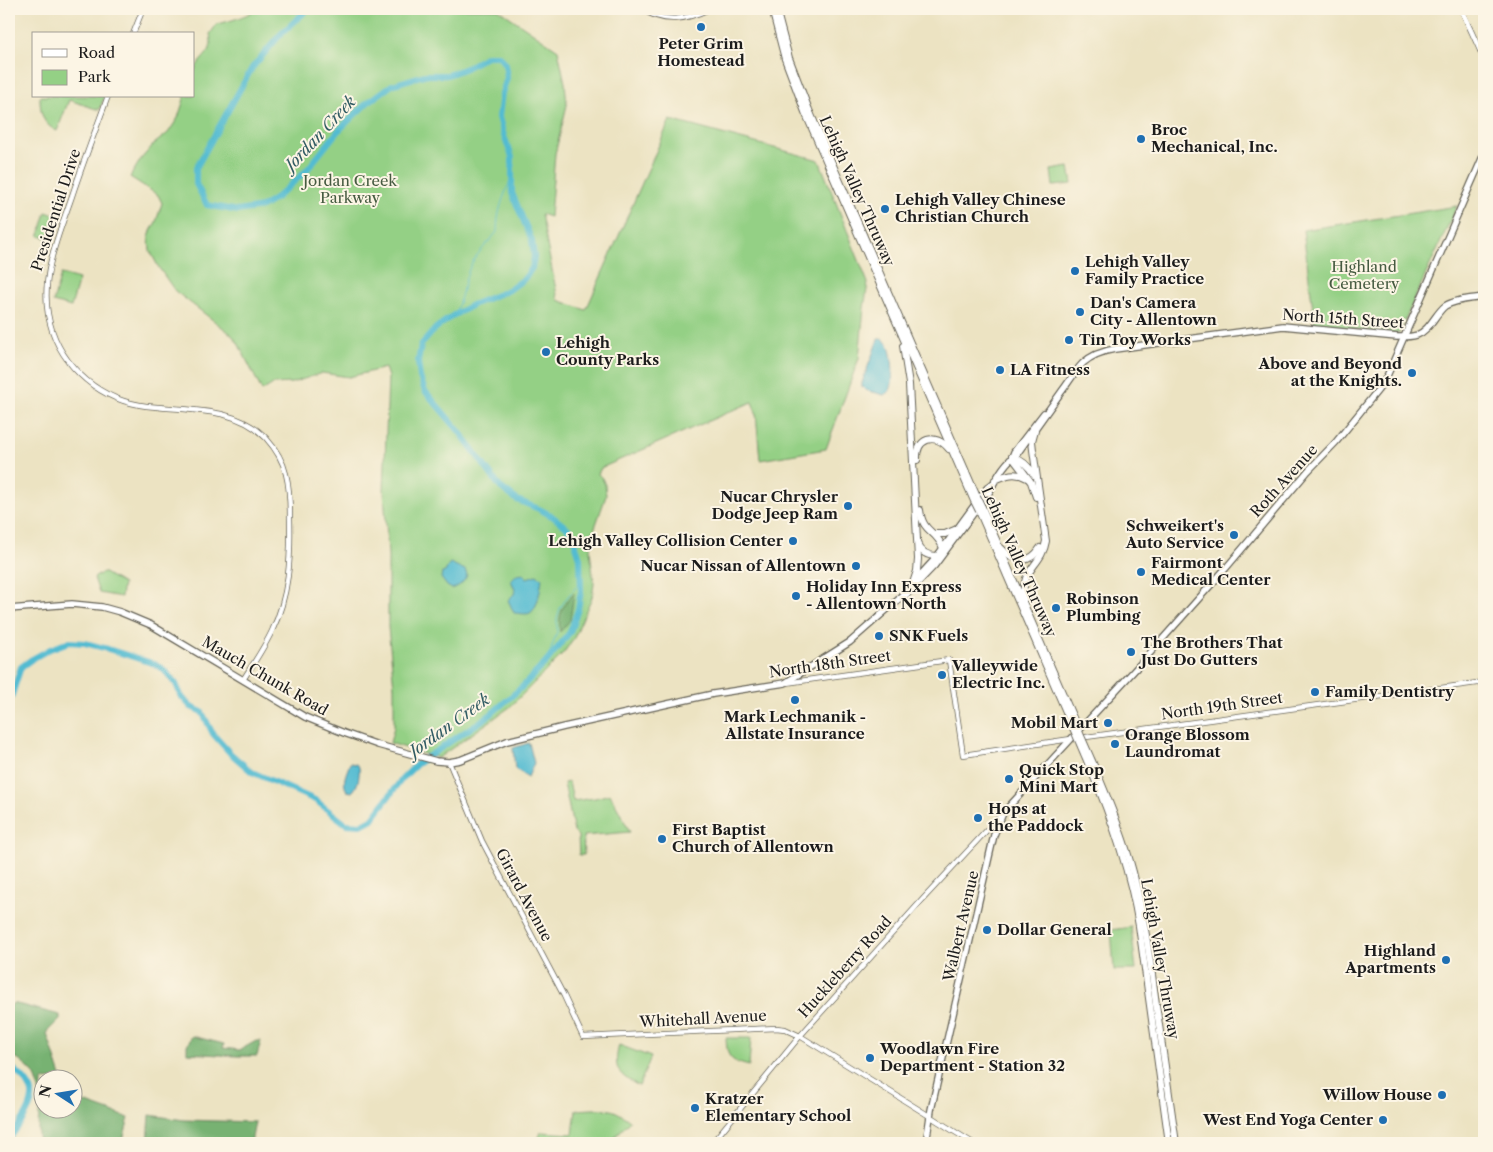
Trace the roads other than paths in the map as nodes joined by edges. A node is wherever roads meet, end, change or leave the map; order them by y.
1 (143, 9) edge
2 (642, 9) edge
3 (709, 9) edge
4 (772, 9) edge
5 (776, 9) edge
6 (1461, 9) edge
7 (134, 32) edge
8 (1484, 59) edge
9 (107, 98) edge
10 (1484, 154) edge
11 (1484, 297) edge
12 (899, 329) junction
13 (1403, 337) junction
14 (1049, 408) junction
15 (1035, 430) junction
16 (954, 454) junction
17 (1012, 458) junction
18 (995, 480) junction
19 (1030, 480) junction
20 (1038, 483) junction
21 (975, 499) junction
22 (980, 509) junction
23 (957, 529) junction
24 (932, 533) junction
25 (918, 543) junction
26 (997, 543) junction
27 (941, 553) junction
28 (913, 583) junction
29 (899, 599) junction
30 (1024, 605) junction
31 (9, 609) edge
32 (804, 671) junction
33 (243, 680) junction
34 (806, 680) junction
35 (1484, 682) edge
36 (785, 683) junction
37 (713, 694) joint
38 (1072, 721) junction
39 (1070, 740) junction
40 (963, 755) joint
41 (449, 762) junction
42 (1090, 762) junction
43 (1003, 813) junction
44 (800, 1036) junction
45 (583, 1037) joint
46 (930, 1117) junction
47 (712, 1143) edge
48 (926, 1143) edge
49 (973, 1143) edge
50 (1170, 1143) edge
51 (1176, 1143) edge

1 - 7 street
2 - 3 street
4 - 12 highway, Lehigh Valley Thruway
5 - 21 highway, Lehigh Valley Thruway
6 - 8 street
9 - 33 street, Presidential Drive
10 - 13 main road, Roth Avenue
11 - 13 main road, North 15th Street
12 - 16 highway, Lehigh Valley Thruway
12 - 25 highway
13 - 14 main road, North 15th Street
13 - 39 main road, Roth Avenue
14 - 15 main road
14 - 17 main road
15 - 17 main road
15 - 20 highway
16 - 21 highway, Lehigh Valley Thruway
16 - 24 highway
17 - 18 main road
17 - 19 highway
17 - 20 highway
18 - 19 highway
18 - 23 main road
18 - 27 main road
19 - 26 highway
20 - 30 highway
21 - 22 highway, Lehigh Valley Thruway, bridge
22 - 26 highway, Lehigh Valley Thruway
22 - 38 highway, Lehigh Valley Thruway
23 - 24 highway
23 - 27 main road
24 - 27 highway
25 - 27 highway
25 - 28 highway
26 - 30 highway, Lehigh Valley Thruway
27 - 28 main road
27 - 29 main road
28 - 29 main road
29 - 32 main road
30 - 38 highway, Lehigh Valley Thruway
31 - 33 main road, Mauch Chunk Road
32 - 34 street
32 - 36 main road
33 - 41 main road, Mauch Chunk Road
34 - 36 street, North 18th Street
34 - 40 street, North 18th Street
35 - 39 street, North 19th Street
36 - 37 main road, North 18th Street
37 - 41 main road, Mauch Chunk Road
38 - 42 highway, Lehigh Valley Thruway, bridge
39 - 40 street, North 19th Street
39 - 43 main road, Walbert Avenue
41 - 45 street, Girard Avenue
42 - 50 highway, Lehigh Valley Thruway
42 - 51 highway, Lehigh Valley Thruway
43 - 44 street, Huckleberry Road
43 - 46 main road, Walbert Avenue
44 - 45 street, Whitehall Avenue
44 - 46 street, Whitehall Avenue
44 - 47 street, Huckleberry Road
46 - 48 main road, Walbert Avenue
46 - 49 street, Whitehall Avenue

